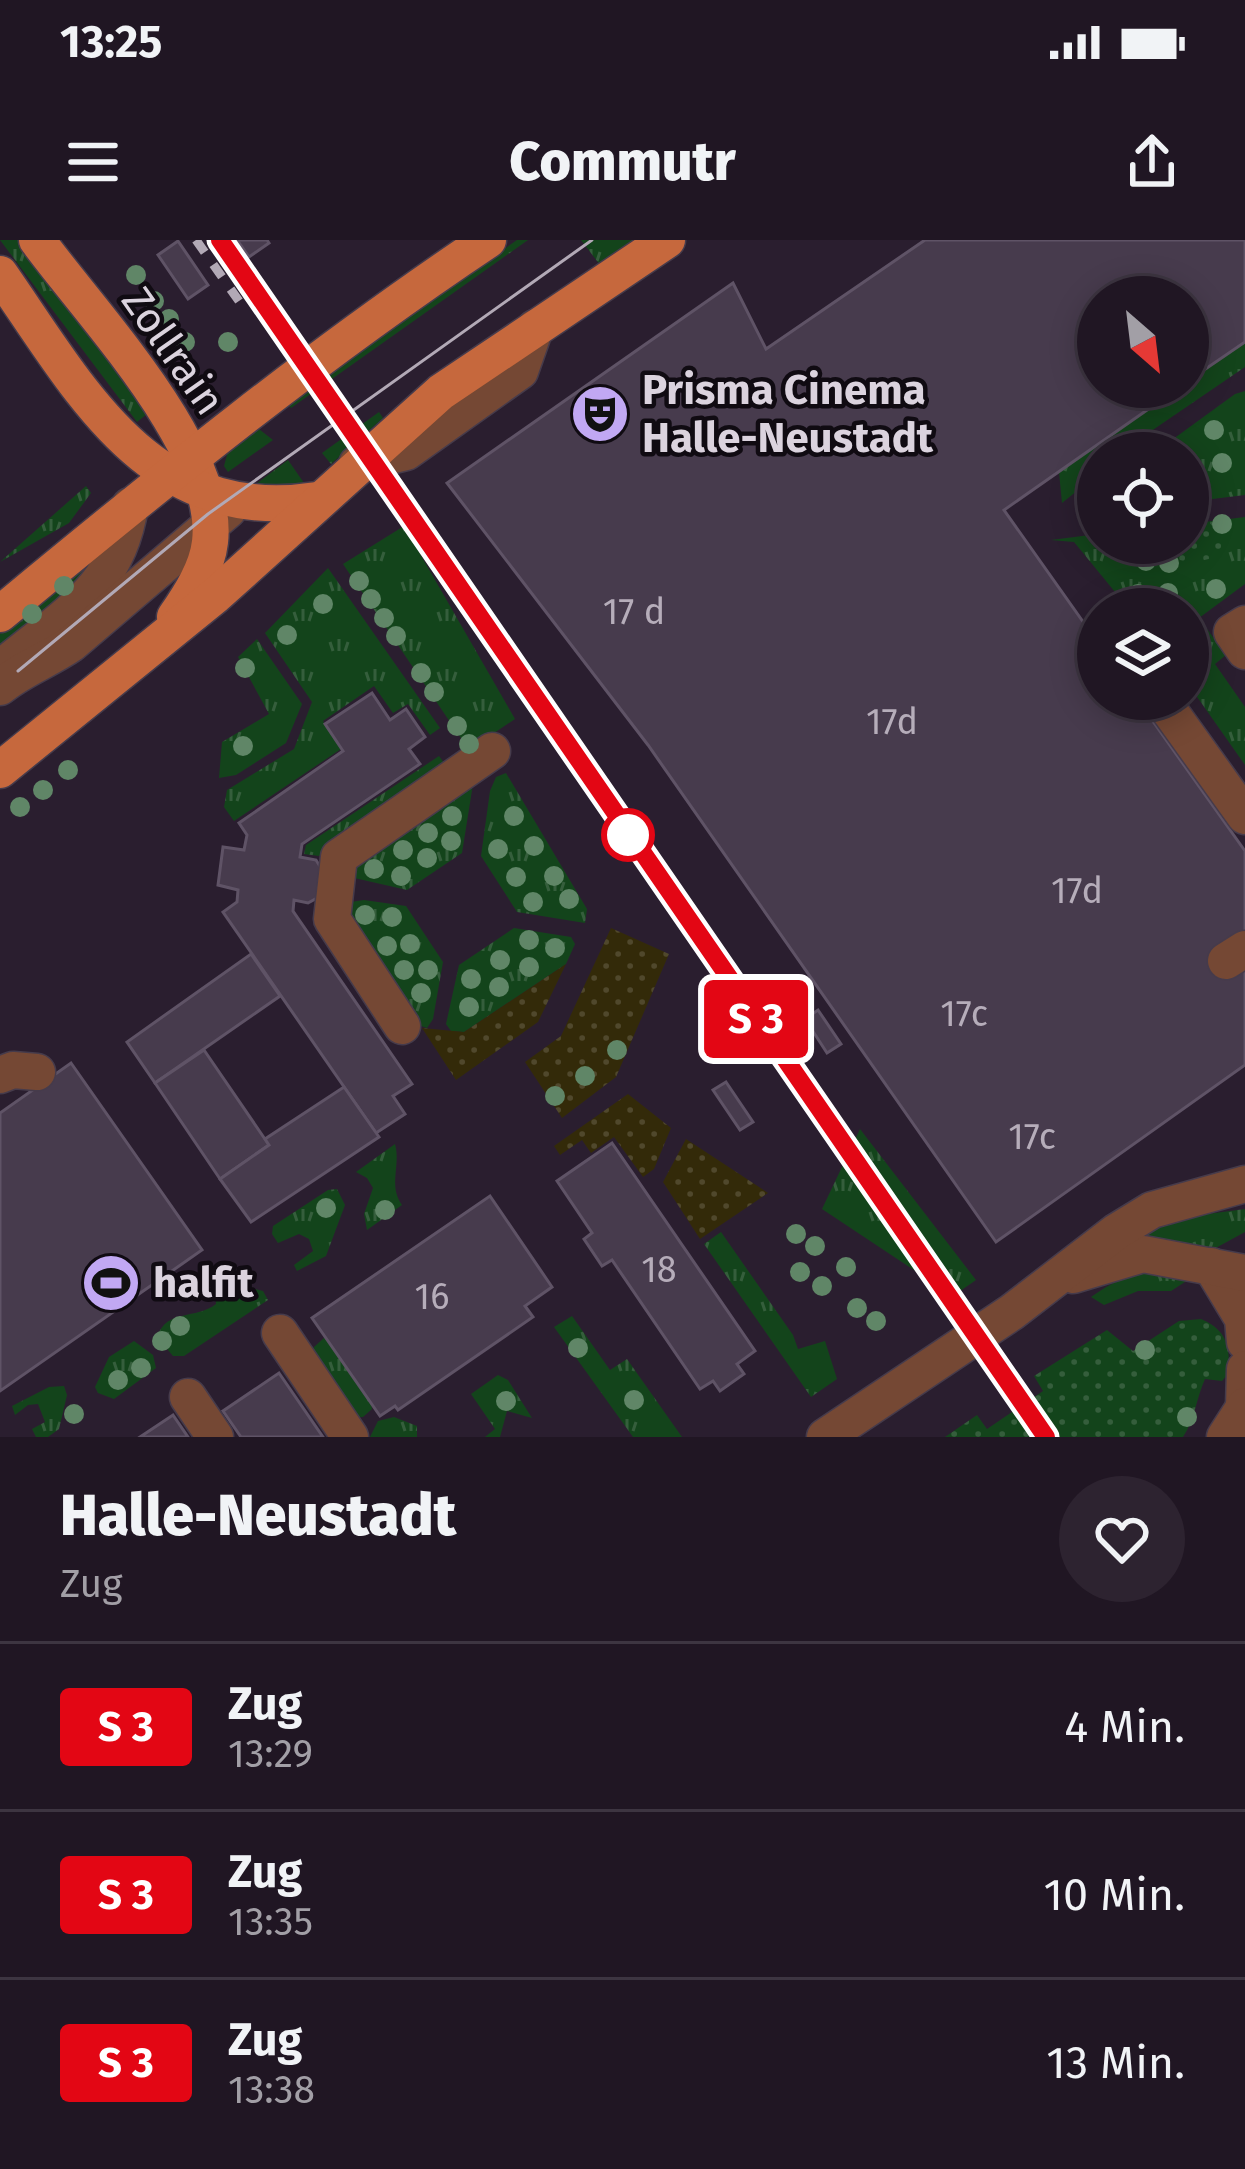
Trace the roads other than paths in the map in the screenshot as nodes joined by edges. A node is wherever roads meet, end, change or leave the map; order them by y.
1 (38, 240) edge
2 (488, 240) edge
3 (667, 240) edge
4 (0, 274) edge
5 (123, 443) junction
6 (181, 465) junction
7 (317, 500) junction
8 (130, 506) junction
9 (218, 506) junction
10 (0, 614) edge
11 (1245, 624) edge
12 (151, 649) junction
13 (1245, 651) edge
14 (5, 678) edge
15 (1176, 720) edge
16 (492, 751) dead end
17 (0, 770) edge
18 (1245, 816) edge
19 (402, 1026) dead end
20 (37, 1072) dead end
21 (0, 1075) edge
22 (1238, 1189) edge
23 (1228, 1269) edge
24 (1052, 1281) junction
25 (280, 1334) dead end
26 (1245, 1342) edge
27 (1245, 1369) edge
28 (188, 1397) dead end
29 (1245, 1406) edge
30 (840, 1433) edge
31 (215, 1437) edge
32 (350, 1437) edge
33 (1225, 1437) edge

1 - 6 main road, Zollrain
2 - 6 main road
3 - 7 main road
4 - 5 main road, Zollrain
5 - 6 main road, Zollrain
5 - 8 main road, Zollrain
6 - 8 main road
6 - 9 main road
7 - 9 main road
7 - 12 main road
8 - 10 main road
8 - 14 street
9 - 12 main road
9 - 14 street
11 - 13 street
12 - 17 main road
15 - 18 street
16 - 19 street
20 - 21 street
22 - 24 street
23 - 24 street
23 - 26 street
24 - 30 street
25 - 32 street
27 - 29 street
28 - 31 street
29 - 33 street

